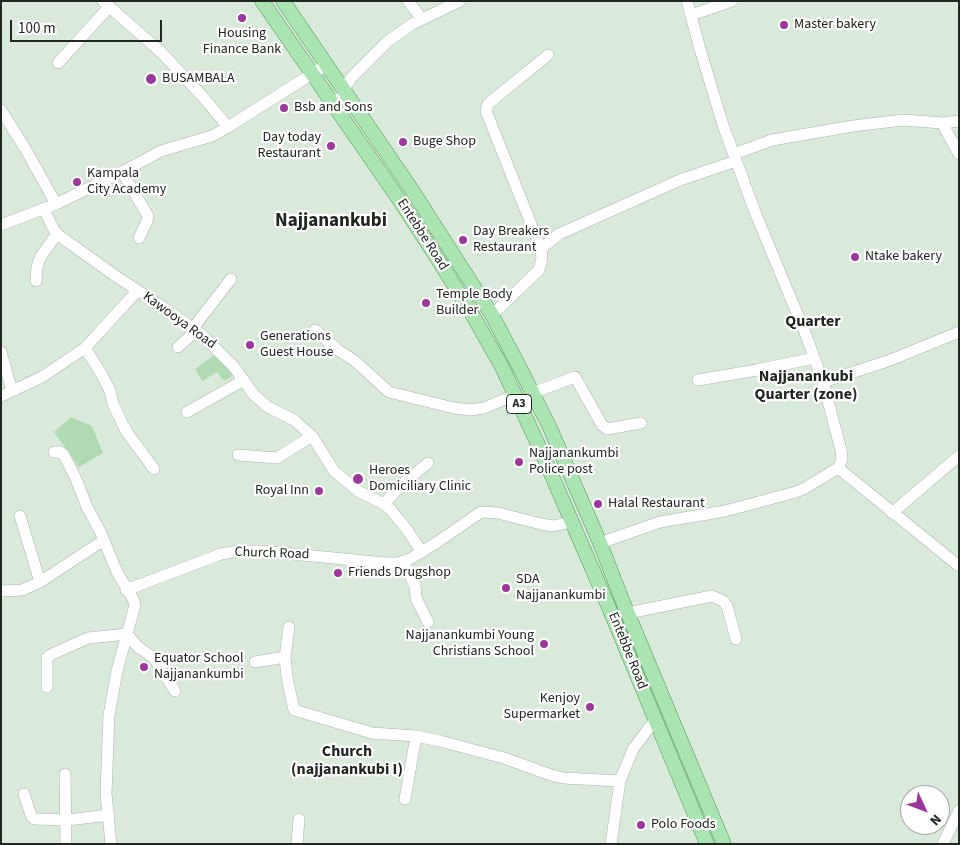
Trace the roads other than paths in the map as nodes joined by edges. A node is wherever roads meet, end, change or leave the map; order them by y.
1 (262, 1) edge
2 (283, 1) edge
3 (408, 1) edge
4 (460, 1) edge
5 (687, 1) edge
6 (732, 1) edge
7 (106, 4) edge
8 (691, 15) junction
9 (422, 19) junction
10 (548, 55) dead end
11 (58, 63) dead end
12 (326, 65) junction
13 (311, 74) junction
14 (346, 93) junction
15 (332, 104) junction
16 (1, 110) edge
17 (959, 121) edge
18 (942, 123) junction
19 (228, 127) junction
20 (959, 154) edge
21 (735, 157) junction
22 (122, 172) junction
23 (56, 204) junction
24 (44, 208) junction
25 (1, 225) edge
26 (57, 234) junction
27 (139, 238) dead end
28 (541, 249) junction
29 (231, 279) dead end
30 (36, 281) dead end
31 (137, 291) junction
32 (492, 315) junction
33 (195, 329) junction
34 (314, 330) dead end
35 (959, 332) edge
36 (178, 347) dead end
37 (85, 348) junction
38 (1, 352) edge
39 (814, 358) junction
40 (244, 380) junction
41 (698, 380) dead end
42 (823, 382) junction
43 (12, 392) junction
44 (532, 393) junction
45 (514, 395) junction
46 (1, 396) edge
47 (187, 412) dead end
48 (641, 423) dead end
49 (312, 436) junction
50 (54, 452) dead end
51 (238, 455) dead end
52 (959, 456) edge
53 (428, 463) dead end
54 (838, 468) junction
55 (154, 469) dead end
56 (384, 504) junction
57 (892, 513) junction
58 (20, 516) dead end
59 (571, 522) junction
60 (104, 540) junction
61 (600, 543) junction
62 (422, 552) junction
63 (403, 561) junction
64 (957, 561) edge
65 (40, 582) junction
66 (126, 590) junction
67 (1, 591) edge
68 (628, 613) junction
69 (428, 622) dead end
70 (289, 627) dead end
71 (127, 634) junction
72 (736, 639) dead end
73 (285, 658) junction
74 (255, 662) dead end
75 (47, 687) dead end
76 (175, 691) dead end
77 (655, 720) junction
78 (416, 736) junction
79 (64, 774) dead end
80 (620, 781) junction
81 (24, 794) dead end
82 (405, 799) dead end
83 (959, 811) edge
84 (109, 815) junction
85 (299, 819) dead end
86 (67, 820) junction
87 (66, 844) edge
88 (111, 844) edge
89 (297, 844) edge
90 (610, 844) edge
91 (707, 844) edge
92 (724, 844) edge
93 (942, 844) edge

1 - 13 main road, Entebbe Road / A3
2 - 12 main road, Entebbe Road / A3
3 - 9 street
4 - 9 street
5 - 8 street
6 - 8 street
7 - 11 street
7 - 19 street
8 - 21 street
9 - 14 street
10 - 28 street
12 - 13 street
12 - 14 main road, Entebbe Road / A3
13 - 15 main road, Entebbe Road / A3
13 - 19 street
14 - 15 street
14 - 32 main road, Entebbe Road / A3
15 - 45 main road, Entebbe Road / A3
16 - 23 street
17 - 18 street
18 - 20 street
18 - 21 street
19 - 22 street
21 - 28 street
21 - 39 street
22 - 23 street
22 - 27 street
23 - 24 street
24 - 25 street
24 - 26 street, Kawooya Road
26 - 30 street
26 - 31 street, Kawooya Road
28 - 32 street
29 - 33 street
31 - 33 street, Kawooya Road
31 - 37 street
32 - 44 main road, Entebbe Road / A3
33 - 36 street
33 - 40 street, Kawooya Road
34 - 45 street
35 - 42 street
37 - 43 street
37 - 55 street
38 - 43 street
39 - 41 street
39 - 42 street
40 - 47 street
40 - 49 street, Kawooya Road
42 - 54 street
43 - 46 street
44 - 48 street
44 - 61 main road, Entebbe Road / A3
45 - 59 main road, Entebbe Road / A3
49 - 51 street
49 - 56 street, Kawooya Road
50 - 60 street
52 - 57 street
53 - 56 street
54 - 57 street
54 - 61 street
56 - 62 street
57 - 64 street
58 - 65 street
59 - 62 street, Church Road
59 - 77 main road, Entebbe Road / A3
60 - 65 street
60 - 66 street
61 - 68 main road, Entebbe Road / A3
62 - 63 street, Church Road
63 - 66 street, Church Road
63 - 69 street
65 - 67 street
66 - 71 street
68 - 72 street
68 - 92 main road, Entebbe Road / A3
70 - 73 street
71 - 75 street
71 - 76 street
71 - 84 street
73 - 74 street
73 - 78 street
77 - 80 street
77 - 91 main road, Entebbe Road / A3
78 - 80 street
78 - 82 street
79 - 86 street
80 - 90 street
81 - 86 street
83 - 93 street
84 - 86 street
84 - 88 street
85 - 89 street
86 - 87 street

